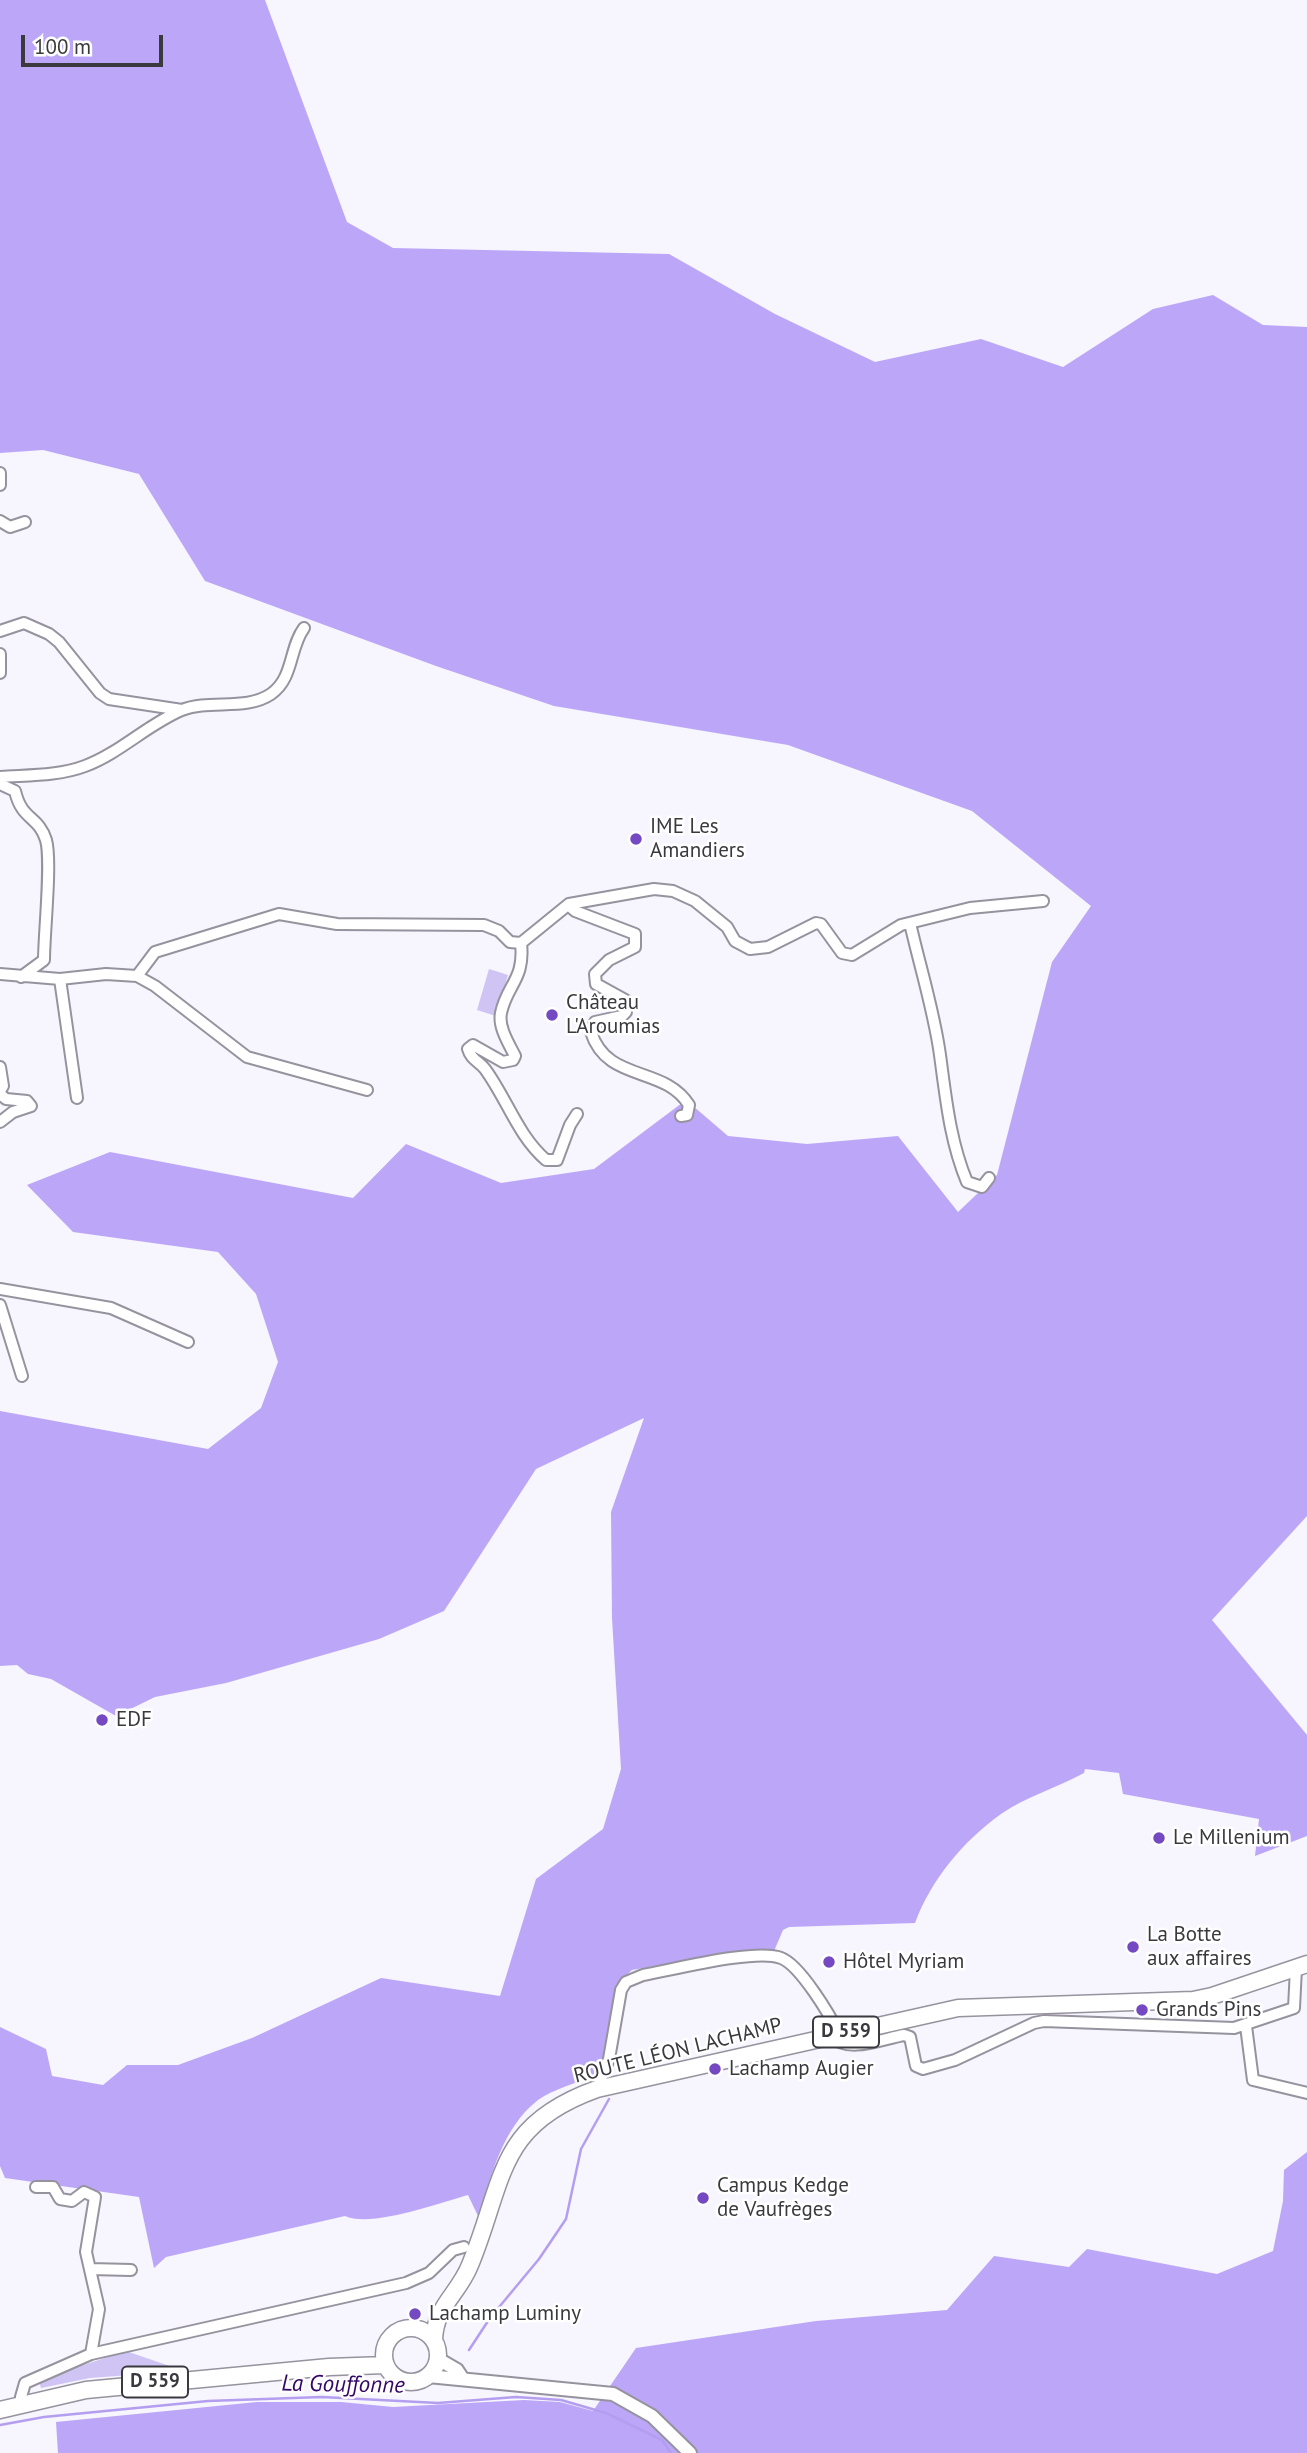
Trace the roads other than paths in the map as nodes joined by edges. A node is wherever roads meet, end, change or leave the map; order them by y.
1 (0, 473) edge
2 (0, 485) edge
3 (0, 521) edge
4 (25, 522) dead end
5 (304, 628) dead end
6 (0, 631) edge
7 (0, 654) edge
8 (0, 673) edge
9 (182, 710) junction
10 (0, 777) edge
11 (0, 784) edge
12 (1044, 901) dead end
13 (568, 905) junction
14 (910, 923) junction
15 (521, 943) junction
16 (0, 974) edge
17 (137, 976) junction
18 (21, 977) junction
19 (60, 979) junction
20 (0, 1067) edge
21 (367, 1090) dead end
22 (0, 1093) edge
23 (77, 1098) dead end
24 (577, 1114) dead end
25 (681, 1116) dead end
26 (0, 1122) edge
27 (989, 1178) dead end
28 (0, 1289) edge
29 (0, 1305) edge
30 (188, 1342) dead end
31 (22, 1376) dead end
32 (1301, 1966) edge
33 (1294, 2008) junction
34 (1307, 2010) edge
35 (1246, 2026) junction
36 (834, 2035) junction
37 (597, 2089) junction
38 (1307, 2093) edge
39 (36, 2187) dead end
40 (470, 2248) junction
41 (90, 2269) junction
42 (131, 2270) dead end
43 (413, 2328) junction
44 (434, 2340) junction
45 (387, 2342) junction
46 (91, 2354) junction
47 (438, 2359) junction
48 (385, 2365) junction
49 (239, 2375) junction
50 (428, 2376) junction
51 (463, 2379) junction
52 (23, 2406) junction
53 (0, 2410) edge
54 (690, 2453) edge

1 - 2 street
3 - 4 street
5 - 9 street
6 - 9 street
7 - 8 street
9 - 10 street
11 - 18 street
12 - 14 street
13 - 14 street
13 - 15 street
13 - 25 street
14 - 27 street
15 - 17 street
15 - 24 street
16 - 18 street
17 - 19 street
17 - 21 street
18 - 19 street
19 - 23 street
20 - 22 street
22 - 26 street
28 - 30 street
29 - 31 street
32 - 33 street
32 - 36 main road, ROUTE LÉON LACHAMP / D 559
33 - 34 street
33 - 35 street
35 - 36 street
35 - 38 street
36 - 37 main road, ROUTE LÉON LACHAMP / D 559
36 - 37 street
37 - 40 main road, ROUTE LÉON LACHAMP / D 559
39 - 41 street
40 - 43 main road, ROUTE LÉON LACHAMP
40 - 44 main road, ROUTE LÉON LACHAMP
40 - 46 street
41 - 42 street
41 - 46 street
43 - 44 main road
43 - 45 main road
44 - 47 main road
45 - 48 main road
45 - 49 main road, D 559
46 - 52 street
47 - 50 main road
47 - 51 street
48 - 49 main road, D 559
48 - 50 main road
49 - 52 main road, D 559
50 - 51 street
51 - 54 street
52 - 53 main road, D 559

